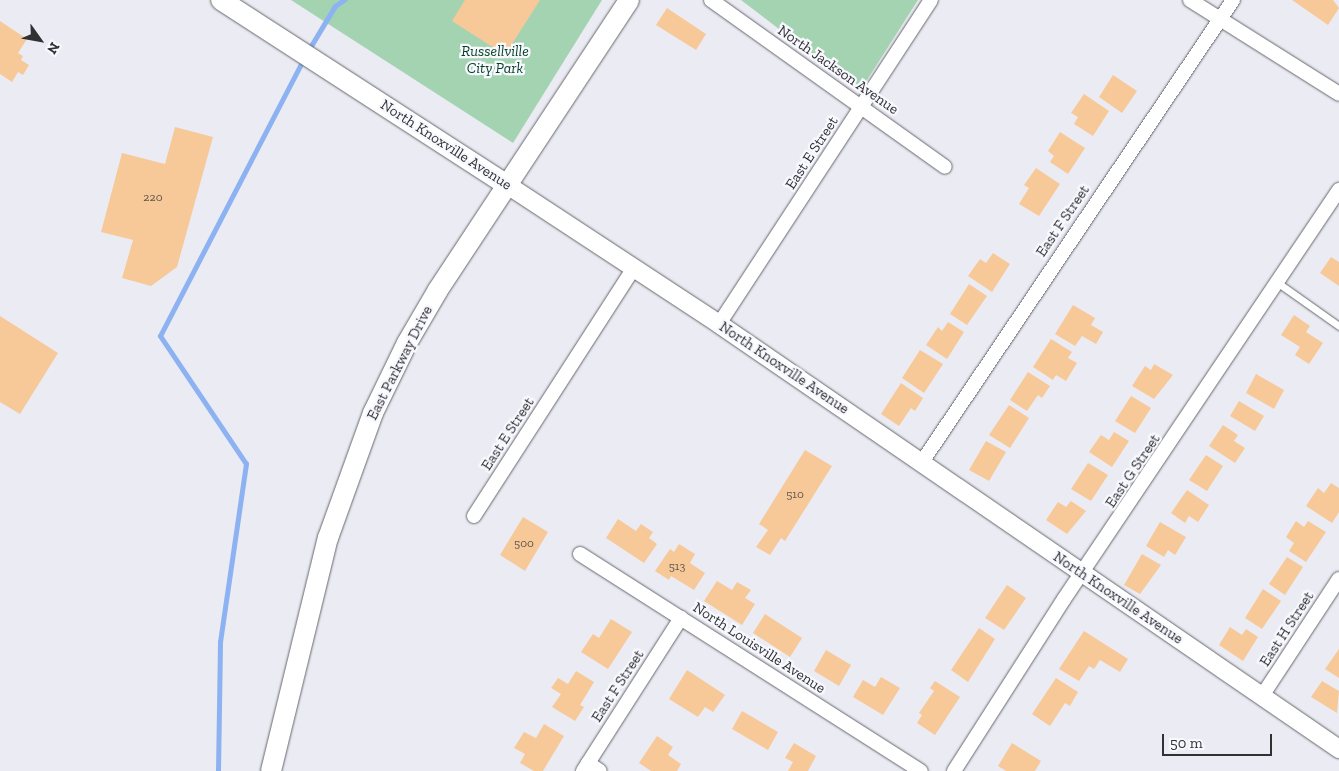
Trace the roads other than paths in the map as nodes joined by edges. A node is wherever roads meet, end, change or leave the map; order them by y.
1 (222, 0) edge
2 (629, 0) edge
3 (711, 0) edge
4 (931, 0) edge
5 (1190, 0) edge
6 (1233, 0) edge
7 (1220, 20) junction
8 (1339, 94) edge
9 (863, 106) junction
10 (945, 167) dead end
11 (509, 186) junction
12 (1339, 190) edge
13 (634, 268) junction
14 (1278, 283) junction
15 (719, 324) junction
16 (1339, 326) edge
17 (922, 462) junction
18 (474, 516) dead end
19 (580, 554) dead end
20 (1082, 573) junction
21 (1339, 579) edge
22 (682, 618) junction
23 (1262, 696) junction
24 (1339, 748) edge
25 (585, 767) edge
26 (271, 771) edge
27 (600, 771) edge
28 (921, 771) edge
29 (954, 771) edge

1 - 11 main road, North Knoxville Avenue
2 - 11 main road, East Parkway Drive
3 - 9 street, North Jackson Avenue
4 - 9 street, East E Street
5 - 7 street
6 - 7 street, East F Street
7 - 8 street
7 - 17 street, East F Street
9 - 10 street, North Jackson Avenue
9 - 15 street, East E Street
11 - 13 street, North Knoxville Avenue
11 - 26 main road, East Parkway Drive
12 - 14 street, East G Street
13 - 15 street, North Knoxville Avenue
13 - 18 street, East E Street
14 - 16 lane
14 - 20 street, East G Street
15 - 17 street, North Knoxville Avenue
17 - 20 street, North Knoxville Avenue
19 - 22 street, North Louisville Avenue
20 - 23 street, North Knoxville Avenue
20 - 29 street, East G Street
21 - 23 street, East H Street
22 - 25 street, East F Street
22 - 28 street, North Louisville Avenue
23 - 24 street, North Knoxville Avenue
25 - 27 street

